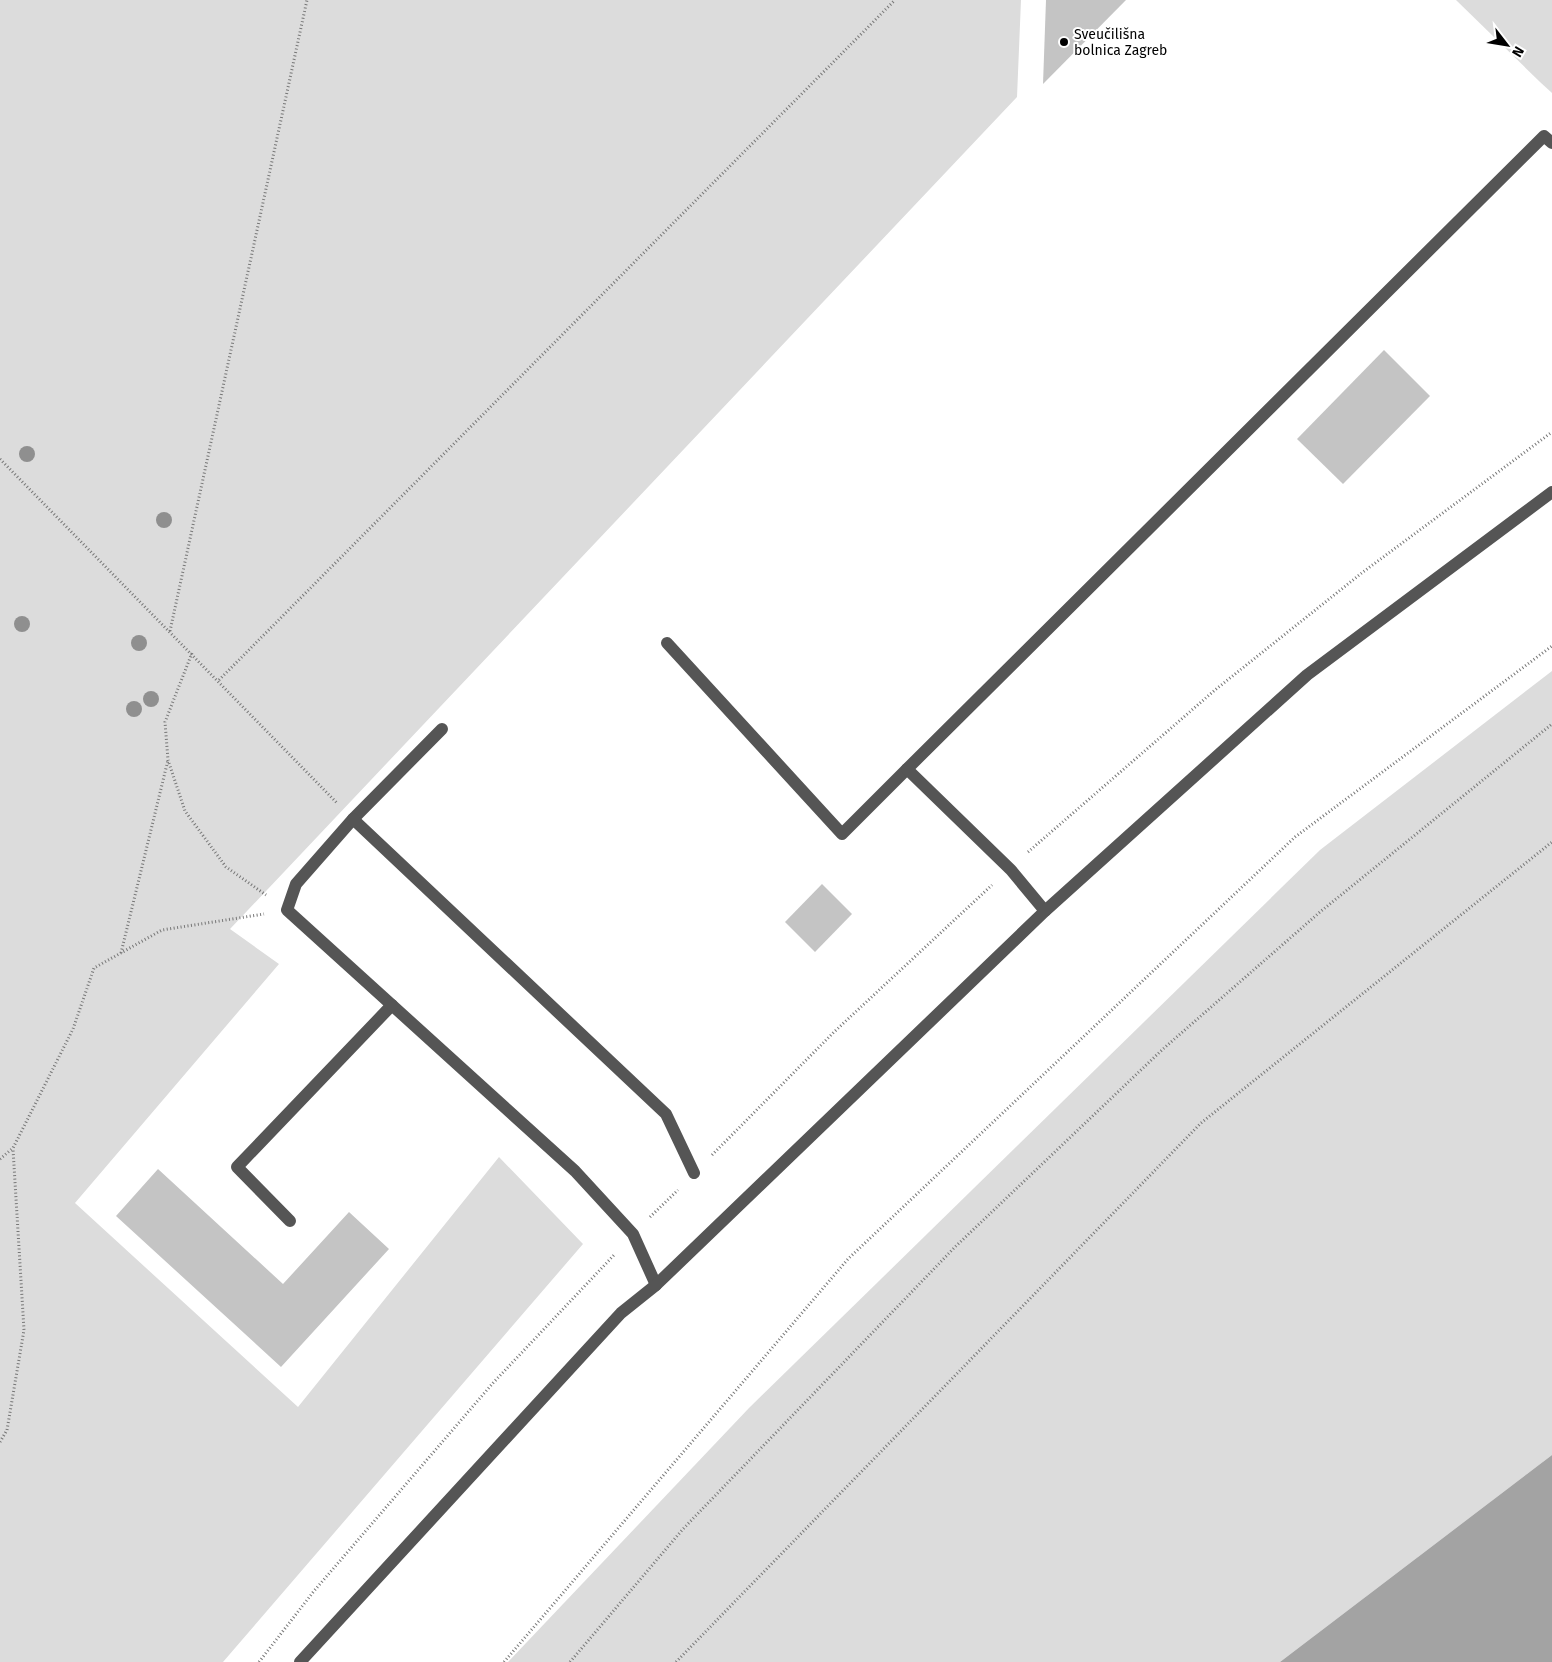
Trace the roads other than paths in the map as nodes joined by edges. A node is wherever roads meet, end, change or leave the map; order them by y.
1 (1552, 143) edge
2 (1552, 492) edge
3 (667, 643) dead end
4 (442, 728) dead end
5 (907, 769) junction
6 (353, 819) junction
7 (1045, 911) junction
8 (392, 1005) junction
9 (694, 1173) road end
10 (290, 1221) dead end
11 (656, 1285) junction
12 (300, 1662) edge

1 - 5 street
2 - 7 street
3 - 5 street
4 - 6 street
5 - 7 street
6 - 8 street
6 - 9 street
7 - 11 street
8 - 10 street
8 - 11 street
11 - 12 street

